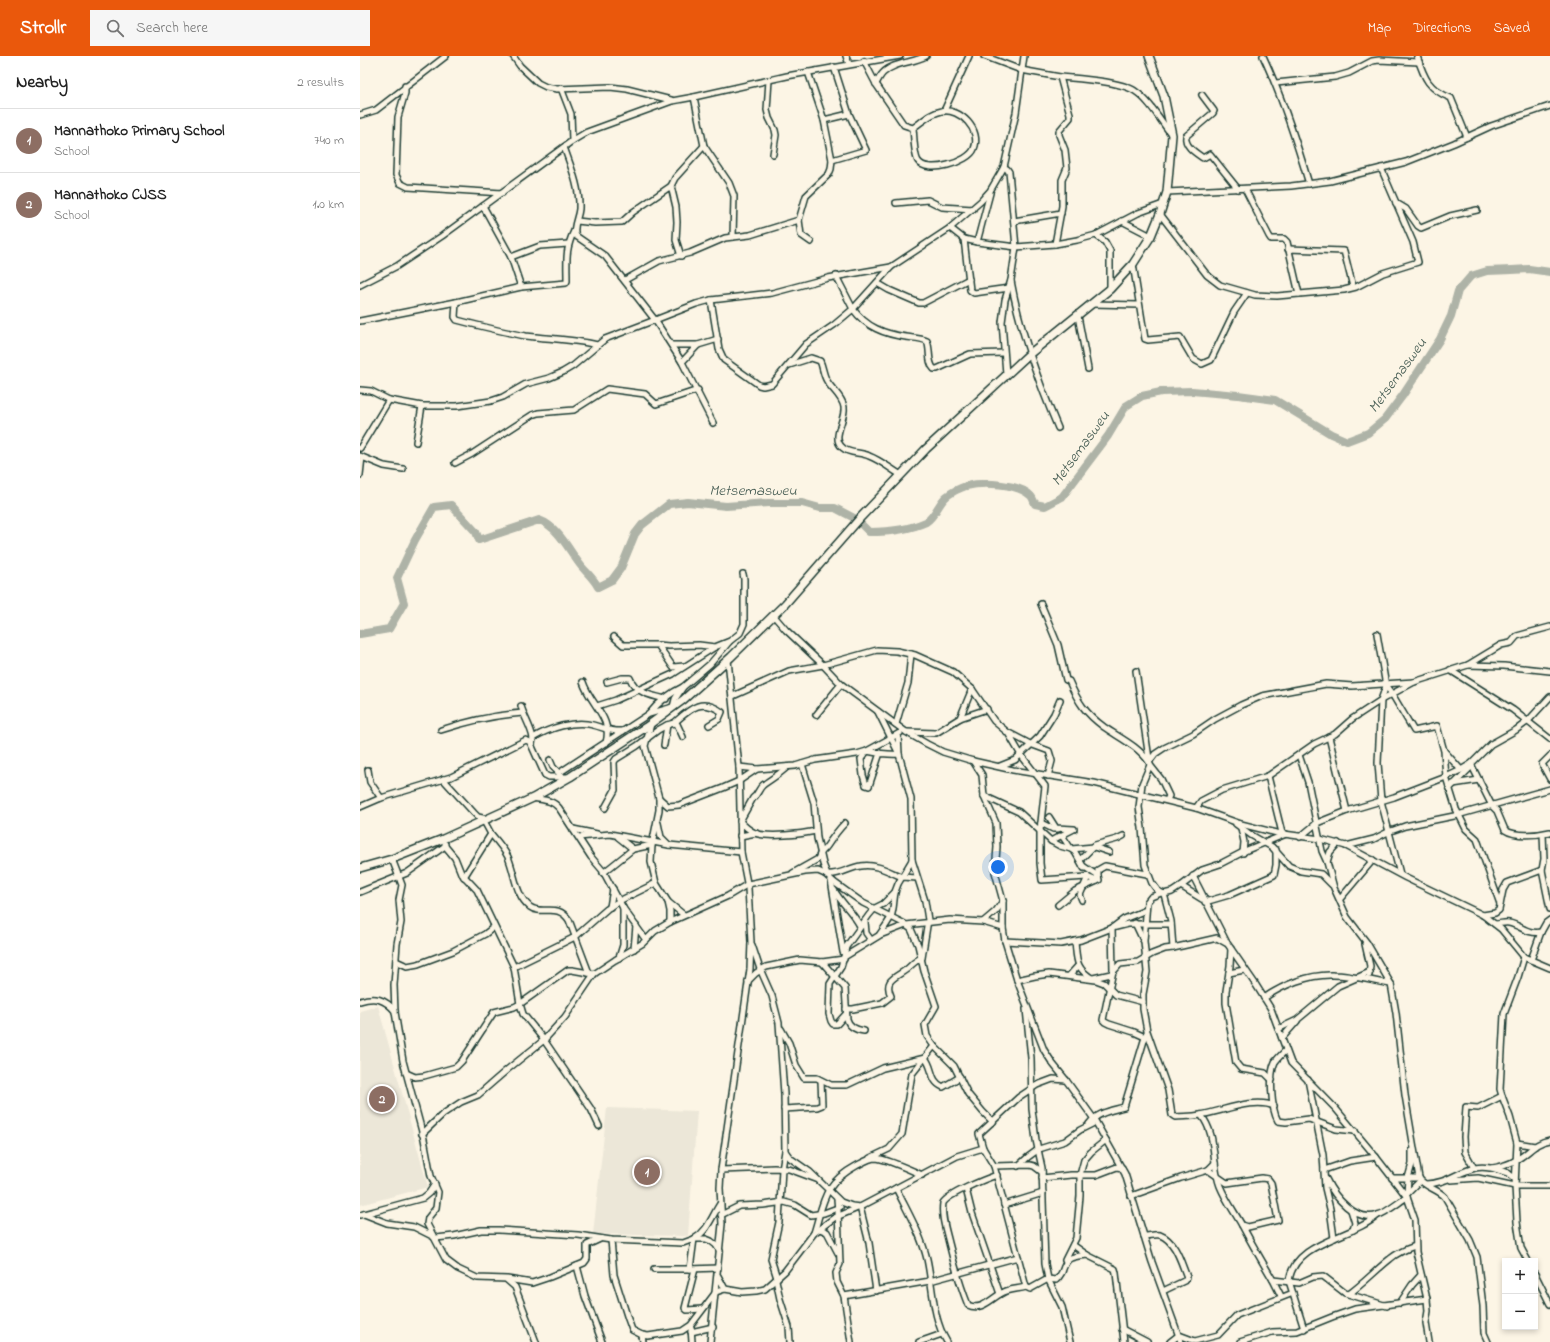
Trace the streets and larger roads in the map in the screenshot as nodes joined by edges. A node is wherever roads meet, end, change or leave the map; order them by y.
1 (446, 56) edge
2 (513, 56) edge
3 (846, 56) edge
4 (900, 56) edge
5 (926, 56) edge
6 (969, 56) edge
7 (984, 56) edge
8 (1024, 56) edge
9 (1149, 56) edge
10 (1263, 56) edge
11 (1417, 56) edge
12 (864, 61) junction
13 (1419, 62) junction
14 (849, 64) junction
15 (834, 67) junction
16 (1022, 70) junction
17 (808, 72) junction
18 (1060, 77) junction
19 (769, 80) junction
20 (1276, 83) junction
21 (876, 84) junction
22 (405, 86) junction
23 (562, 88) junction
24 (1202, 95) dead end
25 (694, 97) junction
26 (672, 101) junction
27 (1550, 106) edge
28 (944, 111) junction
29 (849, 114) junction
30 (360, 115) edge
31 (824, 120) junction
32 (912, 128) junction
33 (1172, 135) junction
34 (1467, 137) junction
35 (572, 141) junction
36 (704, 146) junction
37 (564, 147) junction
38 (773, 154) dead end
39 (832, 160) junction
40 (1004, 167) junction
41 (1381, 168) junction
42 (1309, 184) junction
43 (671, 186) junction
44 (1238, 189) junction
45 (1245, 189) junction
46 (990, 191) junction
47 (1167, 192) junction
48 (502, 193) junction
49 (1395, 202) junction
50 (896, 203) dead end
51 (1163, 204) junction
52 (483, 206) junction
53 (973, 209) junction
54 (1477, 210) dead end
55 (1061, 213) junction
56 (1160, 214) junction
57 (799, 220) junction
58 (576, 221) junction
59 (1014, 221) junction
60 (1122, 221) junction
61 (950, 228) junction
62 (574, 231) junction
63 (1096, 235) junction
64 (1151, 236) junction
65 (733, 237) junction
66 (964, 239) junction
67 (811, 242) dead end
68 (977, 242) junction
69 (568, 244) junction
70 (1054, 244) junction
71 (1016, 247) junction
72 (1288, 249) junction
73 (681, 256) junction
74 (511, 257) junction
75 (1133, 264) junction
76 (891, 267) junction
77 (836, 276) junction
78 (968, 278) junction
79 (625, 280) junction
80 (1011, 280) junction
81 (877, 283) junction
82 (360, 285) edge
83 (521, 287) junction
84 (1353, 287) junction
85 (1009, 288) junction
86 (1110, 289) junction
87 (1247, 293) junction
88 (1299, 294) junction
89 (711, 300) junction
90 (456, 302) junction
91 (1092, 304) junction
92 (1139, 305) junction
93 (853, 309) junction
94 (1078, 316) junction
95 (655, 320) junction
96 (360, 321) edge
97 (718, 339) junction
98 (597, 344) junction
99 (673, 345) junction
100 (698, 345) junction
101 (1004, 353) junction
102 (1030, 353) junction
103 (682, 362) junction
104 (788, 366) junction
105 (1088, 369) dead end
106 (1006, 374) junction
107 (360, 390) edge
108 (698, 390) junction
109 (390, 400) junction
110 (422, 406) junction
111 (713, 423) dead end
112 (1058, 428) dead end
113 (416, 442) dead end
114 (360, 448) edge
115 (361, 456) edge
116 (455, 463) dead end
117 (403, 469) dead end
118 (360, 475) edge
119 (901, 475) junction
120 (743, 574) dead end
121 (1041, 604) dead end
122 (774, 616) junction
123 (1550, 627) edge
124 (1377, 634) dead end
125 (614, 637) dead end
126 (730, 642) junction
127 (658, 645) junction
128 (714, 647) junction
129 (911, 654) junction
130 (728, 660) junction
131 (823, 665) junction
132 (1468, 665) junction
133 (685, 666) junction
134 (1450, 670) junction
135 (1136, 671) dead end
136 (1550, 671) edge
137 (583, 682) dead end
138 (608, 682) dead end
139 (1414, 682) junction
140 (841, 684) junction
141 (1385, 685) junction
142 (683, 688) junction
143 (972, 689) junction
144 (638, 690) junction
145 (1392, 694) junction
146 (733, 696) junction
147 (1550, 697) edge
148 (666, 698) junction
149 (1060, 700) dead end
150 (1381, 700) junction
151 (521, 706) dead end
152 (597, 706) junction
153 (673, 707) junction
154 (987, 709) junction
155 (878, 711) junction
156 (523, 713) junction
157 (649, 714) junction
158 (816, 715) dead end
159 (960, 718) junction
160 (1528, 721) junction
161 (651, 723) junction
162 (674, 723) junction
163 (896, 724) junction
164 (667, 725) junction
165 (710, 725) dead end
166 (607, 729) junction
167 (441, 730) dead end
168 (626, 730) junction
169 (905, 731) junction
170 (1007, 732) junction
171 (898, 734) junction
172 (683, 737) dead end
173 (1329, 737) junction
174 (533, 738) junction
175 (891, 738) junction
176 (1550, 739) edge
177 (645, 741) junction
178 (606, 743) junction
179 (1030, 744) junction
180 (532, 745) junction
181 (664, 745) dead end
182 (867, 751) junction
183 (1444, 751) junction
184 (880, 753) junction
185 (900, 754) junction
186 (1021, 755) junction
187 (1299, 755) junction
188 (1550, 756) edge
189 (550, 760) dead end
190 (973, 761) junction
191 (802, 764) junction
192 (1150, 764) junction
193 (1471, 765) junction
194 (739, 766) junction
195 (788, 767) junction
196 (999, 767) junction
197 (757, 769) junction
198 (368, 770) dead end
199 (1461, 770) junction
200 (1035, 774) junction
201 (560, 775) junction
202 (570, 776) junction
203 (1048, 776) junction
204 (1268, 776) junction
205 (1446, 777) junction
206 (443, 779) junction
207 (1550, 779) edge
208 (1479, 780) junction
209 (739, 781) junction
210 (1453, 784) junction
211 (1449, 789) junction
212 (1550, 789) edge
213 (1139, 795) junction
214 (984, 796) junction
215 (381, 798) junction
216 (533, 798) junction
217 (659, 798) junction
218 (1167, 800) junction
219 (1381, 801) junction
220 (1492, 806) junction
221 (360, 808) edge
222 (606, 808) dead end
223 (1196, 808) junction
224 (1456, 809) junction
225 (1347, 810) junction
226 (1459, 815) junction
227 (1049, 817) dead end
228 (1449, 818) junction
229 (486, 820) junction
230 (658, 820) junction
231 (740, 821) junction
232 (1235, 822) junction
233 (845, 823) dead end
234 (1041, 823) junction
235 (1317, 823) junction
236 (1240, 828) junction
237 (573, 829) junction
238 (1058, 829) junction
239 (816, 831) junction
240 (1040, 831) junction
241 (1388, 832) junction
242 (1550, 832) edge
243 (756, 833) junction
244 (491, 834) junction
245 (599, 834) junction
246 (1284, 834) junction
247 (1543, 834) junction
248 (616, 835) junction
249 (740, 836) junction
250 (1123, 836) dead end
251 (579, 837) junction
252 (1063, 837) junction
253 (1300, 837) junction
254 (1320, 839) junction
255 (1051, 841) junction
256 (444, 842) junction
257 (1244, 842) junction
258 (1265, 843) junction
259 (1338, 843) junction
260 (652, 844) junction
261 (669, 844) junction
262 (1346, 846) junction
263 (1094, 847) junction
264 (632, 849) junction
265 (1072, 849) junction
266 (1250, 849) junction
267 (1276, 850) junction
268 (741, 852) junction
269 (1109, 852) dead end
270 (820, 853) junction
271 (1243, 853) junction
272 (392, 859) junction
273 (912, 860) junction
274 (1080, 860) junction
275 (1373, 860) junction
276 (1327, 862) junction
277 (1083, 866) junction
278 (360, 868) edge
279 (1542, 870) junction
280 (603, 873) junction
281 (826, 874) junction
282 (1147, 874) junction
283 (1400, 874) junction
284 (789, 875) junction
285 (1193, 876) junction
286 (398, 877) junction
287 (464, 877) junction
288 (902, 877) junction
289 (1087, 877) junction
290 (917, 878) junction
291 (1097, 878) junction
292 (831, 880) junction
293 (656, 884) junction
294 (748, 884) junction
295 (1181, 886) junction
296 (832, 887) junction
297 (1083, 887) junction
298 (1334, 888) junction
299 (613, 889) junction
300 (360, 892) edge
301 (895, 892) junction
302 (1162, 894) junction
303 (1340, 899) junction
304 (1082, 900) dead end
305 (620, 901) junction
306 (1003, 901) junction
307 (1204, 901) junction
308 (668, 902) junction
309 (1500, 904) junction
310 (1058, 905) dead end
311 (610, 908) junction
312 (623, 908) junction
313 (875, 908) junction
314 (1550, 909) edge
315 (1146, 910) junction
316 (684, 915) junction
317 (1483, 915) junction
318 (891, 916) junction
319 (1550, 920) edge
320 (865, 921) junction
321 (670, 922) junction
322 (983, 922) junction
323 (928, 923) junction
324 (1136, 923) junction
325 (1145, 924) junction
326 (1171, 924) junction
327 (1495, 924) junction
328 (906, 925) junction
329 (636, 926) junction
330 (860, 926) junction
331 (494, 927) junction
332 (1003, 928) junction
333 (1112, 928) junction
334 (1541, 932) junction
335 (880, 935) junction
336 (575, 937) junction
337 (646, 940) junction
338 (871, 940) junction
339 (1364, 940) junction
340 (1005, 941) junction
341 (1075, 941) junction
342 (1144, 941) junction
343 (751, 942) junction
344 (1227, 943) junction
345 (634, 948) junction
346 (1173, 948) junction
347 (1231, 948) junction
348 (1524, 957) junction
349 (618, 958) junction
350 (844, 958) junction
351 (922, 958) junction
352 (1145, 958) junction
353 (1531, 960) junction
354 (396, 961) junction
355 (822, 962) junction
356 (1078, 966) junction
357 (514, 967) junction
358 (1550, 968) edge
359 (760, 969) junction
360 (1244, 970) junction
361 (1113, 971) junction
362 (1370, 972) junction
363 (1230, 973) junction
364 (592, 974) junction
365 (835, 976) junction
366 (1069, 976) junction
367 (1357, 978) junction
368 (1094, 979) junction
369 (1017, 980) junction
370 (1368, 980) junction
371 (748, 982) junction
372 (1391, 984) junction
373 (1110, 990) junction
374 (1264, 998) junction
375 (360, 1001) edge
376 (1026, 1002) junction
377 (1143, 1002) junction
378 (520, 1004) junction
379 (395, 1012) junction
380 (846, 1012) junction
381 (1297, 1020) junction
382 (780, 1026) junction
383 (1278, 1029) junction
384 (864, 1031) dead end
385 (1147, 1032) junction
386 (1145, 1037) junction
387 (1282, 1038) junction
388 (544, 1040) junction
389 (934, 1046) junction
390 (1285, 1051) junction
391 (925, 1058) junction
392 (1273, 1069) junction
393 (406, 1073) junction
394 (1265, 1073) junction
395 (960, 1077) junction
396 (1308, 1079) junction
397 (1066, 1080) junction
398 (1272, 1080) junction
399 (821, 1081) junction
400 (1031, 1090) junction
401 (1272, 1095) junction
402 (1502, 1096) junction
403 (1266, 1103) junction
404 (1274, 1106) junction
405 (784, 1110) junction
406 (1315, 1113) junction
407 (1201, 1115) junction
408 (1308, 1119) junction
409 (1095, 1121) junction
410 (1316, 1121) junction
411 (993, 1122) junction
412 (599, 1126) dead end
413 (1355, 1131) junction
414 (422, 1134) junction
415 (1412, 1136) junction
416 (1106, 1140) junction
417 (1550, 1140) edge
418 (1516, 1143) junction
419 (1534, 1146) junction
420 (983, 1148) junction
421 (1039, 1149) junction
422 (785, 1151) junction
423 (1376, 1157) junction
424 (868, 1160) junction
425 (1516, 1160) junction
426 (1215, 1163) junction
427 (994, 1166) junction
428 (1018, 1166) junction
429 (1122, 1168) junction
430 (1474, 1168) junction
431 (1491, 1168) junction
432 (782, 1169) junction
433 (720, 1170) junction
434 (1208, 1170) junction
435 (1324, 1170) junction
436 (922, 1175) junction
437 (997, 1175) junction
438 (1042, 1175) junction
439 (1080, 1175) junction
440 (1217, 1176) junction
441 (1324, 1176) junction
442 (1392, 1178) junction
443 (1408, 1178) junction
444 (1515, 1179) junction
445 (817, 1180) junction
446 (1448, 1180) junction
447 (1421, 1181) junction
448 (435, 1184) junction
449 (1515, 1186) junction
450 (1550, 1186) edge
451 (896, 1188) junction
452 (966, 1188) junction
453 (829, 1189) junction
454 (1043, 1193) junction
455 (1407, 1195) junction
456 (1131, 1196) junction
457 (836, 1198) junction
458 (780, 1202) junction
459 (720, 1204) junction
460 (1004, 1205) junction
461 (852, 1206) junction
462 (860, 1207) junction
463 (838, 1208) junction
464 (1351, 1210) junction
465 (818, 1214) junction
466 (362, 1215) edge
467 (721, 1215) junction
468 (1378, 1215) junction
469 (839, 1216) junction
470 (1242, 1226) junction
471 (820, 1229) junction
472 (1353, 1230) junction
473 (814, 1233) junction
474 (1144, 1236) junction
475 (436, 1238) junction
476 (1334, 1238) junction
477 (600, 1239) junction
478 (694, 1239) junction
479 (611, 1240) junction
480 (1073, 1245) junction
481 (1415, 1246) junction
482 (720, 1252) junction
483 (1087, 1255) junction
484 (839, 1256) junction
485 (1018, 1257) junction
486 (1526, 1258) edge
487 (1065, 1261) junction
488 (989, 1264) junction
489 (578, 1266) junction
490 (693, 1269) junction
491 (654, 1270) dead end
492 (717, 1271) junction
493 (957, 1274) junction
494 (1421, 1275) junction
495 (506, 1279) junction
496 (777, 1279) junction
497 (1048, 1279) junction
498 (1273, 1280) junction
499 (1538, 1280) edge
500 (930, 1281) junction
501 (1289, 1281) junction
502 (1026, 1287) junction
503 (725, 1289) junction
504 (876, 1291) junction
505 (1163, 1291) junction
506 (716, 1292) junction
507 (1293, 1293) junction
508 (1000, 1294) junction
509 (1349, 1294) junction
510 (844, 1296) junction
511 (1281, 1296) junction
512 (1427, 1299) junction
513 (1550, 1302) edge
514 (1400, 1303) junction
515 (1387, 1306) junction
516 (702, 1309) junction
517 (691, 1326) junction
518 (713, 1327) junction
519 (1122, 1329) junction
520 (1304, 1329) junction
521 (691, 1332) junction
522 (942, 1334) junction
523 (642, 1335) junction
524 (1179, 1335) junction
525 (536, 1342) edge
526 (602, 1342) edge
527 (643, 1342) edge
528 (692, 1342) edge
529 (710, 1342) edge
530 (790, 1342) edge
531 (851, 1342) edge
532 (919, 1342) edge
533 (947, 1342) edge
534 (1070, 1342) edge
535 (1124, 1342) edge
536 (1147, 1342) edge
537 (1170, 1342) edge
538 (1181, 1342) edge
539 (1240, 1342) edge
540 (1429, 1342) edge
541 (1488, 1342) edge

1 - 22 street
2 - 23 street
3 - 14 street
4 - 12 street
5 - 21 street
6 - 28 street
7 - 16 street
8 - 16 street
9 - 33 street
10 - 20 street
11 - 13 street
12 - 14 street
12 - 21 street
13 - 20 street
13 - 34 street
14 - 15 street
15 - 17 street
15 - 29 street
16 - 18 street
16 - 40 street
17 - 19 street
17 - 31 street
18 - 33 street
18 - 55 street
19 - 25 street
19 - 38 street
20 - 42 street
21 - 32 street
22 - 30 street
22 - 48 street
23 - 26 street
23 - 35 street
24 - 44 street
25 - 26 street
25 - 36 street
26 - 35 street
27 - 34 street
28 - 32 street
28 - 32 street
29 - 31 street
29 - 39 street
31 - 39 street
33 - 47 street
34 - 41 street
35 - 37 street
36 - 43 street
36 - 65 street
37 - 48 street
37 - 58 street
39 - 57 street
40 - 46 street
40 - 59 street
41 - 42 street
41 - 49 street
42 - 45 street
43 - 58 street
43 - 73 street
44 - 45 street
44 - 47 street
45 - 72 street
46 - 53 street
46 - 68 street
47 - 51 street
48 - 52 street
49 - 54 street
49 - 84 street
50 - 53 street
51 - 56 street
51 - 60 street
52 - 74 street
52 - 82 street
53 - 61 street
55 - 59 street
55 - 70 street
56 - 64 street
56 - 87 street
57 - 65 street
57 - 67 street
58 - 62 street
59 - 71 street
60 - 63 street
60 - 64 street
61 - 66 street
61 - 76 street
62 - 69 street
62 - 79 street
63 - 70 street
63 - 86 street
64 - 75 street
65 - 73 street
66 - 68 street
66 - 78 street
68 - 71 street
69 - 74 street
69 - 83 street
70 - 71 street
71 - 80 street
72 - 84 street
72 - 88 street
73 - 79 street
74 - 83 street
75 - 86 street
75 - 92 street
76 - 77 street
76 - 81 street
77 - 89 street
77 - 93 street
78 - 81 street
78 - 85 street
79 - 95 street
80 - 85 street
80 - 102 street
81 - 93 street
83 - 90 street
84 - 88 street
85 - 101 street
86 - 91 street
87 - 88 street
87 - 92 street
89 - 95 street
89 - 97 street
90 - 96 street
90 - 98 street
91 - 92 street
91 - 94 street
93 - 101 street
93 - 104 street
94 - 102 street
94 - 105 street
95 - 98 street
95 - 99 street
97 - 100 street
97 - 104 street
98 - 110 street
99 - 100 street
99 - 103 street
100 - 103 street
101 - 106 street
102 - 106 street
102 - 112 street
103 - 108 street
104 - 119 street
106 - 119 street
107 - 109 street
108 - 111 street
108 - 116 street
109 - 110 street
109 - 114 street
110 - 113 street
115 - 117 street
115 - 118 street
119 - 122 street
120 - 126 street
121 - 192 street
122 - 130 street
122 - 131 street
123 - 132 street
124 - 141 street
125 - 127 street
126 - 128 street
126 - 142 street
127 - 128 street
127 - 133 street
128 - 133 street
129 - 131 street
129 - 143 street
129 - 163 street
130 - 146 street
130 - 153 street
131 - 140 street
131 - 146 street
132 - 134 street
132 - 136 street
133 - 144 street
134 - 139 street
134 - 160 street
135 - 192 street
137 - 152 street
138 - 144 street
139 - 141 street
139 - 145 street
140 - 155 street
140 - 158 street
141 - 145 street
141 - 150 street
141 - 192 street
142 - 148 street
142 - 153 street
143 - 154 street
143 - 159 street
144 - 148 street
144 - 152 street
145 - 150 street
145 - 183 street
146 - 194 street
147 - 160 street
148 - 157 street
149 - 179 street
150 - 173 street
150 - 219 street
151 - 156 street
152 - 166 street
153 - 157 street
153 - 161 street
154 - 159 street
154 - 170 street
155 - 163 street
155 - 175 street
156 - 167 street
156 - 174 street
157 - 168 street
159 - 169 street
160 - 176 street
160 - 193 street
161 - 177 street
161 - 202 street
162 - 164 street
162 - 165 street
162 - 172 street
163 - 169 street
164 - 177 street
164 - 181 street
166 - 168 street
166 - 174 street
166 - 178 street
168 - 178 street
169 - 171 street
169 - 190 street
170 - 179 street
170 - 186 street
171 - 175 street
171 - 185 street
173 - 187 street
173 - 225 street
174 - 180 street
175 - 182 street
175 - 185 street
177 - 217 street
177 - 222 street
178 - 201 street
179 - 186 street
179 - 203 street
180 - 201 street
180 - 206 street
182 - 184 street
182 - 184 street
182 - 191 street
183 - 199 street
183 - 205 street
184 - 185 street
185 - 273 street
186 - 196 street
186 - 200 street
187 - 204 street
187 - 235 street
188 - 207 street
189 - 201 street
190 - 196 street
190 - 214 street
191 - 195 street
191 - 239 street
192 - 213 street
192 - 218 street
193 - 199 street
193 - 208 street
193 - 210 street
194 - 197 street
194 - 209 street
195 - 197 street
195 - 231 street
196 - 200 street
197 - 209 street
198 - 215 street
199 - 205 street
200 - 203 street
200 - 234 street
201 - 202 street
202 - 216 street
203 - 213 street
204 - 223 street
204 - 246 street
205 - 211 street
205 - 219 street
206 - 215 street
206 - 229 street
208 - 210 street
208 - 220 street
209 - 217 street
209 - 231 street
210 - 211 street
211 - 224 street
212 - 220 street
213 - 218 street
213 - 282 street
214 - 240 street
214 - 306 street
215 - 221 street
216 - 229 street
216 - 237 street
217 - 230 street
218 - 223 street
219 - 225 street
219 - 241 street
220 - 226 street
220 - 247 street
223 - 232 street
224 - 226 street
224 - 228 street
225 - 235 street
226 - 228 street
226 - 309 street
227 - 238 street
228 - 241 street
229 - 244 street
229 - 256 street
230 - 260 street
230 - 261 street
231 - 243 street
231 - 249 street
232 - 236 street
232 - 246 street
233 - 270 street
234 - 238 street
234 - 240 street
235 - 253 street
235 - 254 street
236 - 257 street
236 - 258 street
237 - 245 street
237 - 251 street
238 - 252 street
239 - 243 street
239 - 270 street
240 - 255 street
240 - 289 street
241 - 262 street
241 - 283 street
242 - 247 street
243 - 249 street
244 - 287 street
244 - 336 street
245 - 248 street
245 - 251 street
246 - 253 street
246 - 258 street
247 - 279 street
248 - 260 street
248 - 264 street
249 - 268 street
250 - 263 street
251 - 280 street
252 - 255 street
252 - 265 street
253 - 254 street
254 - 259 street
254 - 276 street
255 - 265 street
256 - 272 street
256 - 286 street
256 - 287 street
257 - 266 street
257 - 271 street
258 - 266 street
258 - 267 street
259 - 262 street
259 - 276 street
260 - 261 street
260 - 264 street
260 - 293 street
261 - 268 street
262 - 275 street
263 - 265 street
263 - 269 street
263 - 274 street
264 - 280 street
265 - 274 street
266 - 271 street
267 - 298 street
267 - 307 street
268 - 294 street
270 - 281 street
270 - 284 street
271 - 285 street
272 - 278 street
272 - 286 street
273 - 288 street
273 - 290 street
274 - 277 street
275 - 283 street
275 - 303 street
276 - 298 street
277 - 289 street
277 - 291 street
279 - 309 street
279 - 314 street
280 - 299 street
281 - 284 street
281 - 288 street
281 - 292 street
282 - 291 street
282 - 302 street
283 - 317 street
284 - 294 street
285 - 295 street
285 - 307 street
286 - 300 street
286 - 354 street
287 - 331 street
288 - 290 street
288 - 301 street
289 - 291 street
289 - 297 street
290 - 323 street
291 - 297 street
292 - 296 street
292 - 313 street
293 - 305 street
293 - 308 street
294 - 316 street
294 - 343 street
295 - 302 street
295 - 307 street
296 - 330 street
296 - 350 street
297 - 304 street
297 - 310 street
298 - 303 street
299 - 305 street
299 - 311 street
301 - 313 street
301 - 318 street
302 - 315 street
302 - 326 street
303 - 339 street
305 - 311 street
305 - 312 street
306 - 322 street
306 - 332 street
307 - 344 street
308 - 316 street
308 - 321 street
309 - 317 street
311 - 336 street
312 - 329 street
312 - 349 street
313 - 318 street
313 - 320 street
315 - 325 street
315 - 333 street
316 - 321 street
317 - 327 street
318 - 328 street
318 - 335 street
319 - 334 street
320 - 330 street
320 - 338 street
321 - 337 street
322 - 323 street
322 - 332 street
323 - 328 street
323 - 351 street
324 - 325 street
324 - 333 street
324 - 342 street
325 - 326 street
325 - 342 street
326 - 346 street
327 - 334 street
327 - 348 street
328 - 335 street
328 - 351 street
329 - 337 street
329 - 345 street
330 - 350 street
331 - 354 street
331 - 357 street
332 - 340 street
333 - 341 street
333 - 361 street
334 - 353 street
335 - 338 street
336 - 357 street
336 - 364 street
337 - 345 street
338 - 350 street
339 - 362 street
339 - 372 street
340 - 341 street
340 - 369 street
341 - 356 street
342 - 352 street
343 - 359 street
343 - 371 street
344 - 346 street
344 - 347 street
345 - 349 street
346 - 352 street
347 - 360 street
347 - 363 street
348 - 353 street
348 - 402 street
349 - 364 street
350 - 355 street
350 - 365 street
351 - 380 street
351 - 389 street
352 - 361 street
352 - 377 street
353 - 358 street
354 - 379 street
355 - 359 street
355 - 365 street
356 - 366 street
356 - 368 street
357 - 378 street
359 - 371 street
359 - 382 street
360 - 363 street
360 - 374 street
361 - 368 street
361 - 373 street
362 - 367 street
362 - 370 street
363 - 394 street
364 - 378 street
364 - 388 street
365 - 380 street
365 - 380 street
366 - 368 street
366 - 369 street
367 - 370 street
367 - 374 street
367 - 381 street
368 - 373 street
369 - 376 street
370 - 372 street
371 - 433 street
372 - 415 street
373 - 377 street
373 - 386 street
374 - 383 street
375 - 379 street
376 - 397 street
376 - 400 street
377 - 385 street
378 - 388 street
378 - 393 street
379 - 393 street
380 - 384 street
381 - 383 street
381 - 387 street
382 - 399 street
382 - 405 street
383 - 387 street
385 - 386 street
385 - 407 street
386 - 409 street
387 - 390 street
388 - 412 street
388 - 414 street
389 - 391 street
389 - 395 street
390 - 392 street
390 - 396 street
391 - 395 street
391 - 399 street
391 - 424 street
392 - 394 street
392 - 398 street
393 - 414 street
394 - 398 street
395 - 411 street
396 - 406 street
396 - 413 street
397 - 400 street
397 - 409 street
398 - 401 street
399 - 405 street
400 - 411 street
400 - 421 street
401 - 403 street
401 - 404 street
402 - 418 street
402 - 430 street
403 - 404 street
403 - 407 street
404 - 408 street
405 - 422 street
406 - 408 street
406 - 410 street
407 - 426 street
408 - 410 street
409 - 416 street
409 - 421 street
410 - 413 street
410 - 435 street
411 - 420 street
413 - 423 street
414 - 448 street
415 - 443 street
415 - 447 street
416 - 429 street
416 - 439 street
417 - 419 street
418 - 419 street
418 - 425 street
419 - 425 street
420 - 427 street
420 - 436 street
421 - 428 street
421 - 438 street
422 - 432 street
422 - 445 street
423 - 435 street
423 - 442 street
424 - 436 street
424 - 453 street
425 - 431 street
425 - 444 street
426 - 434 street
426 - 440 street
427 - 428 street
427 - 437 street
428 - 438 street
429 - 439 street
429 - 456 street
430 - 431 street
430 - 446 street
431 - 444 street
432 - 433 street
432 - 445 street
432 - 458 street
433 - 459 street
434 - 440 street
434 - 456 street
435 - 441 street
436 - 451 street
437 - 452 street
437 - 460 street
438 - 439 street
438 - 454 street
439 - 480 street
440 - 470 street
440 - 470 street
441 - 464 street
441 - 476 street
442 - 443 street
442 - 455 street
443 - 447 street
443 - 455 street
444 - 449 street
445 - 453 street
446 - 447 street
446 - 449 street
447 - 455 street
447 - 541 street
448 - 466 street
448 - 475 street
449 - 450 street
449 - 486 street
451 - 462 street
451 - 500 street
452 - 488 street
452 - 493 street
453 - 457 street
453 - 465 street
454 - 460 street
454 - 497 street
455 - 468 street
455 - 481 street
456 - 474 street
457 - 461 street
457 - 463 street
458 - 465 street
458 - 467 street
458 - 496 street
459 - 467 street
459 - 478 street
460 - 485 street
461 - 462 street
461 - 463 street
462 - 469 street
462 - 504 street
463 - 465 street
463 - 469 street
464 - 468 street
464 - 472 street
465 - 473 street
466 - 475 street
467 - 482 street
468 - 472 street
469 - 471 street
469 - 484 street
470 - 498 street
471 - 473 street
471 - 484 street
472 - 476 street
473 - 496 street
474 - 505 street
474 - 505 street
475 - 477 street
475 - 495 street
476 - 501 street
477 - 479 street
477 - 489 street
478 - 479 street
478 - 482 street
478 - 490 street
479 - 523 street
480 - 483 street
480 - 487 street
481 - 494 street
481 - 509 street
482 - 492 street
483 - 487 street
483 - 519 street
484 - 510 street
485 - 488 street
485 - 502 street
487 - 497 street
488 - 493 street
488 - 508 street
489 - 495 street
489 - 526 street
490 - 491 street
490 - 492 street
490 - 516 street
492 - 503 street
492 - 506 street
493 - 500 street
493 - 508 street
494 - 512 street
494 - 514 street
495 - 525 street
496 - 503 street
496 - 530 street
497 - 502 street
497 - 534 street
498 - 501 street
498 - 511 street
499 - 513 street
500 - 504 street
500 - 522 street
501 - 507 street
501 - 509 street
502 - 508 street
503 - 506 street
504 - 510 street
505 - 524 street
506 - 516 street
506 - 518 street
507 - 511 street
507 - 520 street
509 - 515 street
510 - 531 street
511 - 524 street
512 - 514 street
512 - 540 street
514 - 515 street
515 - 520 street
516 - 517 street
517 - 521 street
517 - 523 street
518 - 521 street
518 - 529 street
519 - 535 street
519 - 536 street
520 - 539 street
521 - 528 street
522 - 532 street
522 - 533 street
523 - 527 street
524 - 537 street
524 - 538 street

